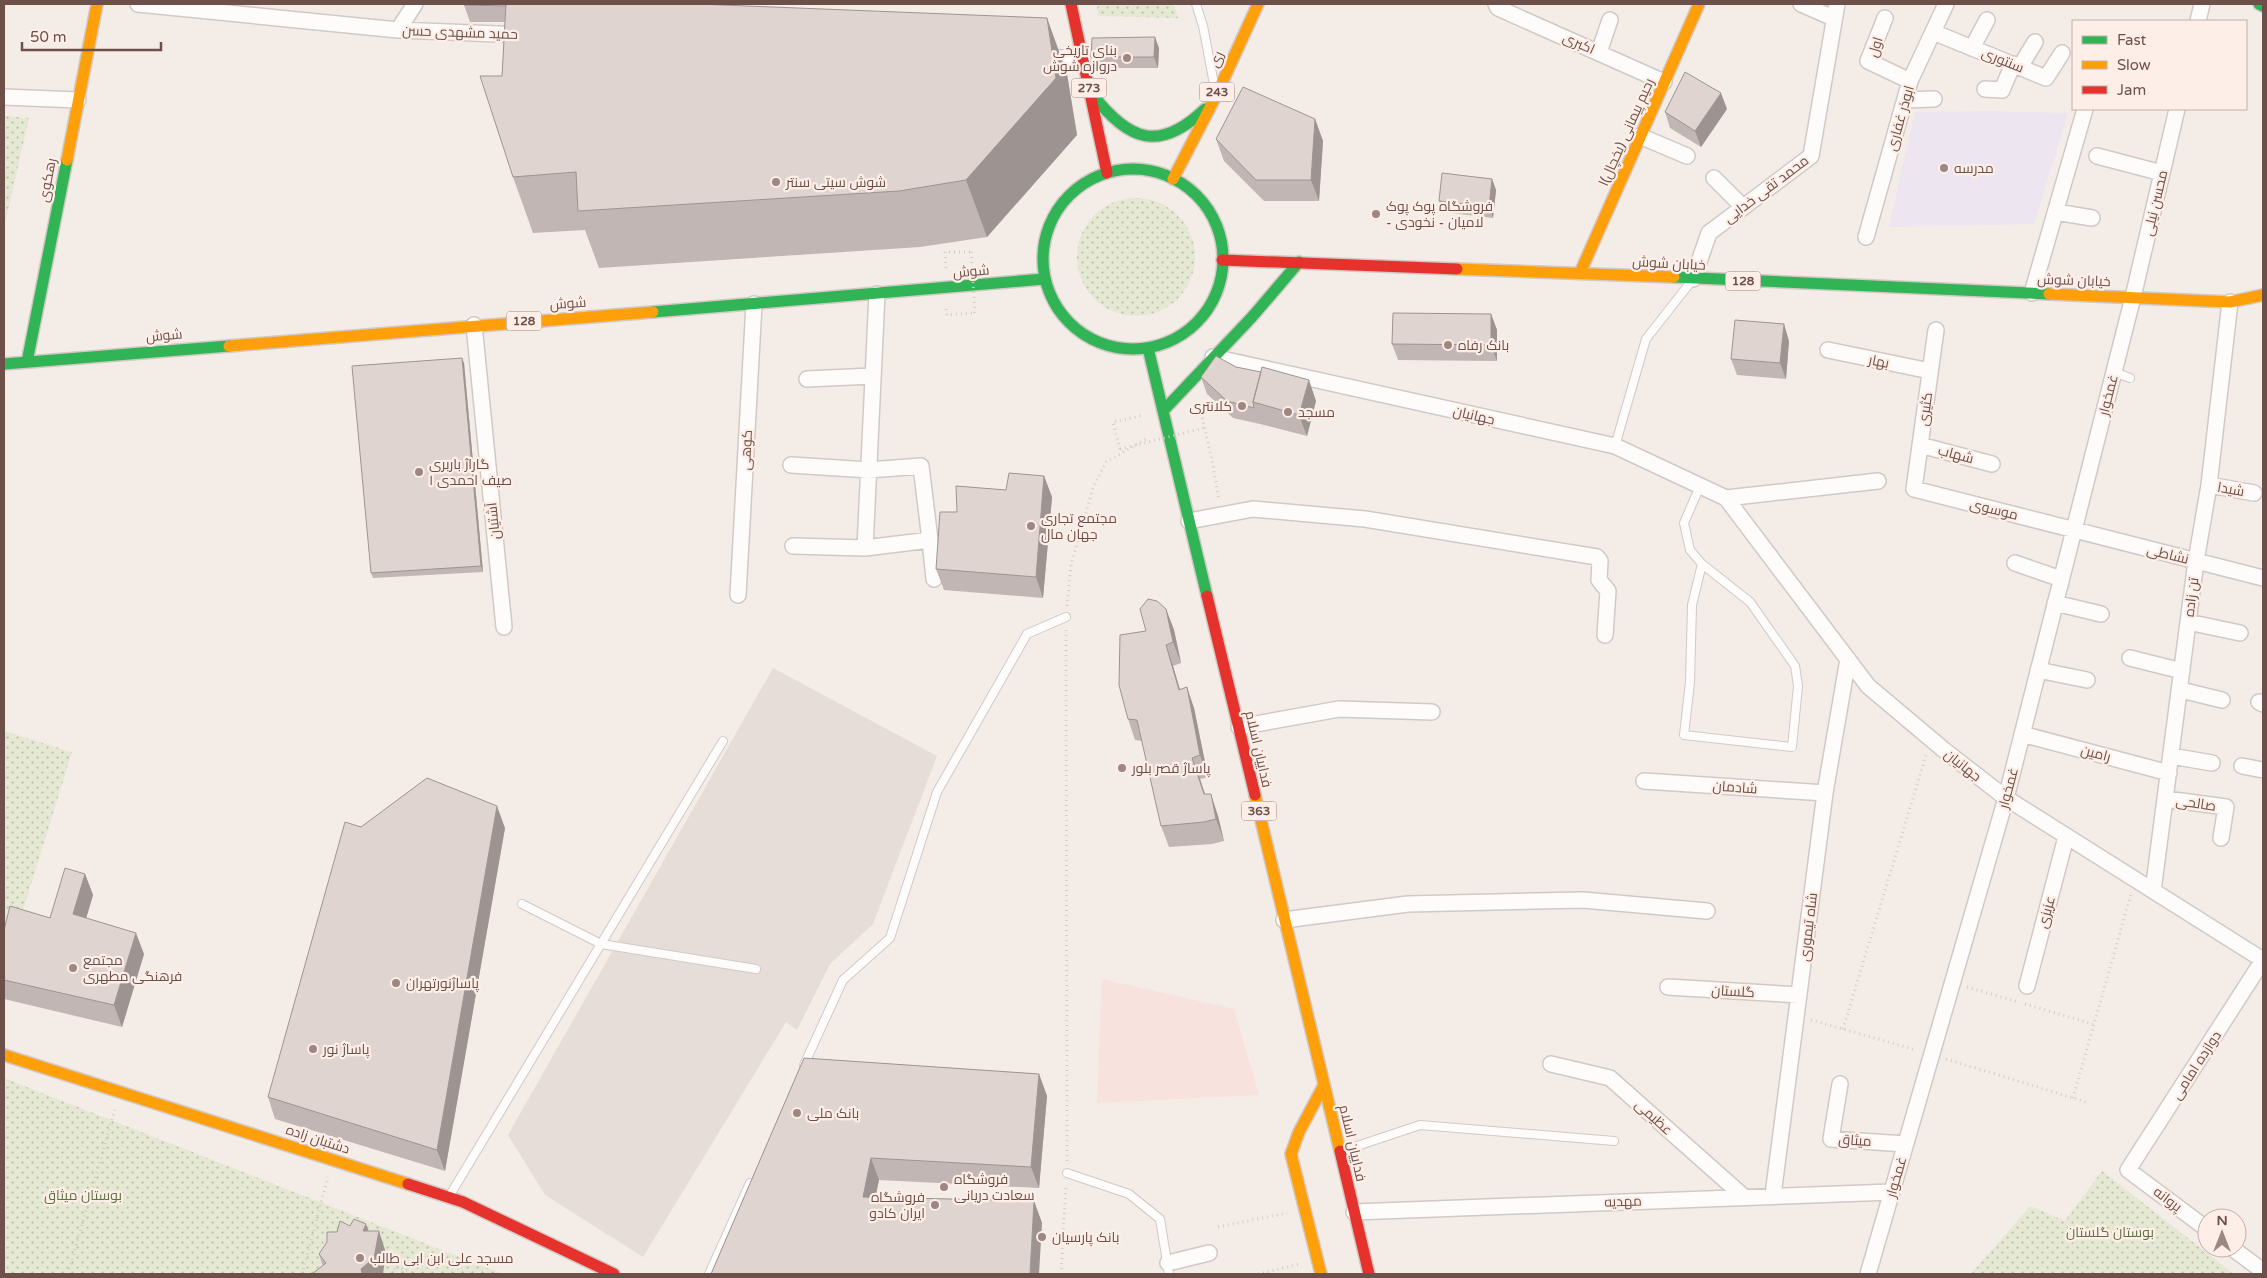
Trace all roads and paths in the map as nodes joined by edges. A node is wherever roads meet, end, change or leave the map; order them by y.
1 (97, 4) edge
2 (138, 4) edge
3 (414, 4) edge
4 (1071, 4) edge
5 (1196, 4) edge
6 (1258, 4) edge
7 (1496, 4) edge
8 (1699, 4) edge
9 (1801, 4) edge
10 (1946, 4) edge
11 (2202, 4) edge
12 (2259, 4) edge
13 (2263, 6) edge
14 (1835, 11) edge
15 (1884, 18) dead end
16 (534, 19) edge
17 (1610, 20) dead end
18 (1987, 20) dead end
19 (2198, 20) edge
20 (398, 30) junction
21 (1933, 32) junction
22 (2036, 42) dead end
23 (1972, 48) junction
24 (1599, 52) junction
25 (2062, 53) dead end
26 (1023, 56) edge
27 (1083, 59) junction
28 (2016, 66) junction
29 (1910, 81) junction
30 (1664, 82) junction
31 (1985, 89) dead end
32 (1090, 91) junction
33 (1216, 96) junction
34 (4, 97) edge
35 (1934, 99) dead end
36 (78, 100) junction
37 (1905, 100) junction
38 (2085, 110) edge
39 (2175, 110) edge
40 (1640, 136) junction
41 (1687, 156) dead end
42 (2097, 156) dead end
43 (1107, 173) junction
44 (2162, 174) junction
45 (1714, 178) dead end
46 (1173, 179) junction
47 (1743, 207) junction
48 (2056, 212) junction
49 (2092, 218) dead end
50 (1866, 237) dead end
51 (1222, 260) junction
52 (1299, 262) junction
53 (946, 268) dead end
54 (1580, 273) junction
55 (1044, 279) junction
56 (1693, 279) junction
57 (2032, 293) junction
58 (877, 294) junction
59 (2263, 295) edge
60 (2133, 297) junction
61 (2230, 302) junction
62 (754, 304) junction
63 (947, 315) dead end
64 (474, 325) junction
65 (1936, 330) dead end
66 (1148, 348) junction
67 (1828, 350) dead end
68 (1212, 357) junction
69 (27, 362) junction
70 (4, 364) edge
71 (1930, 371) junction
72 (2114, 372) junction
73 (872, 376) junction
74 (2130, 378) dead end
75 (808, 379) dead end
76 (1198, 402) dead end
77 (1163, 410) junction
78 (1167, 428) junction
79 (1204, 428) junction
80 (1920, 445) junction
81 (1615, 446) junction
82 (791, 464) dead end
83 (1992, 464) dead end
84 (869, 470) junction
85 (1878, 481) dead end
86 (2209, 485) junction
87 (1700, 486) junction
88 (1914, 489) joint
89 (2254, 493) dead end
90 (1726, 498) junction
91 (1221, 514) junction
92 (1189, 521) junction
93 (2073, 530) junction
94 (930, 540) junction
95 (793, 546) dead end
96 (865, 548) junction
97 (2196, 561) junction
98 (2015, 562) dead end
99 (1702, 564) junction
100 (2263, 578) edge
101 (934, 579) edge
102 (2061, 579) junction
103 (738, 595) dead end
104 (2055, 603) junction
105 (2101, 614) dead end
106 (1066, 617) junction
107 (2188, 622) junction
108 (504, 627) dead end
109 (2240, 633) dead end
110 (1605, 635) dead end
111 (2130, 658) dead end
112 (1848, 659) junction
113 (2038, 670) junction
114 (2182, 671) junction
115 (2087, 680) dead end
116 (2181, 690) junction
117 (2222, 700) dead end
118 (1432, 712) dead end
119 (1239, 727) junction
120 (2022, 734) junction
121 (1931, 740) junction
122 (724, 741) dead end
123 (2171, 756) junction
124 (2212, 763) dead end
125 (2242, 766) dead end
126 (2263, 770) edge
127 (2169, 773) junction
128 (1644, 781) dead end
129 (1825, 794) junction
130 (2006, 798) junction
131 (2166, 799) junction
132 (2066, 837) junction
133 (2221, 838) dead end
134 (2135, 879) junction
135 (2154, 892) junction
136 (522, 904) dead end
137 (1707, 911) dead end
138 (1284, 920) junction
139 (601, 944) junction
140 (2263, 960) edge
141 (756, 969) dead end
142 (2027, 986) dead end
143 (1668, 987) dead end
144 (1799, 995) junction
145 (1796, 1016) junction
146 (1843, 1029) junction
147 (1931, 1054) junction
148 (4, 1055) edge
149 (1551, 1064) dead end
150 (802, 1069) edge
151 (1840, 1084) dead end
152 (1324, 1085) junction
153 (119, 1092) junction
154 (2073, 1098) junction
155 (2086, 1102) dead end
156 (1614, 1142) dead end
157 (1905, 1144) junction
158 (1340, 1151) junction
159 (333, 1160) junction
160 (2128, 1170) joint
161 (1067, 1173) junction
162 (753, 1176) edge
163 (1891, 1192) junction
164 (1773, 1195) junction
165 (1743, 1196) junction
166 (449, 1197) junction
167 (1305, 1209) junction
168 (1354, 1212) junction
169 (2197, 1222) edge
170 (1218, 1227) dead end
171 (1209, 1253) dead end
172 (2245, 1258) edge
173 (1317, 1259) junction
174 (1168, 1269) edge
175 (2263, 1271) edge
176 (68, 1274) edge
177 (302, 1274) edge
178 (392, 1274) edge
179 (414, 1274) edge
180 (614, 1274) edge
181 (708, 1274) edge
182 (1062, 1274) edge
183 (1258, 1274) edge
184 (1321, 1274) edge
185 (1369, 1274) edge
186 (1868, 1274) edge

1 - 36 main road, رهکوی
2 - 20 street, حمید مشهدی حسن
3 - 20 street
4 - 27 main road, 273
5 - 33 lane
6 - 33 main road, ری / 243
7 - 24 street, اکبری
8 - 30 main road, رحیم پیمانی (یخچال)ا
9 - 14 street
10 - 21 street, ابوذر غفاری
11 - 19 street
12 - 13 main road
14 - 47 street, محمد تقی خدایی
15 - 29 street, اول
16 - 20 street, حمید مشهدی حسن
17 - 24 street
18 - 23 street
21 - 23 street, سنتوری
21 - 29 street, ابوذر غفاری
22 - 28 street
23 - 28 street, سنتوری
24 - 30 street, اکبری
25 - 28 street, سنتوری
26 - 27 street
27 - 32 main road, 273
28 - 31 street
29 - 37 street, ابوذر غفاری
30 - 40 main road, رحیم پیمانی (یخچال)ا
32 - 33 main road
32 - 43 main road, 273
33 - 46 main road, ری / 243
34 - 36 street
35 - 37 street
36 - 69 main road, رهکوی
37 - 50 street, ابوذر غفاری
38 - 48 street
39 - 44 street, محسن نیلی
40 - 41 street
40 - 54 main road, رحیم پیمانی (یخچال)ا
42 - 44 street
43 - 46 main road
43 - 55 main road
44 - 60 street, محسن نیلی
45 - 47 street
46 - 51 main road
47 - 56 street, محمد تقی خدایی
48 - 49 street
48 - 57 street
51 - 52 main road, خیابان شوش / 128
51 - 66 main road
52 - 54 main road, خیابان شوش / 128
52 - 68 main road
53 - 63 path, bridge
54 - 56 main road, خیابان شوش / 128
55 - 58 main road, شوش / 128
55 - 66 main road
56 - 57 main road, خیابان شوش / 128
56 - 81 lane
57 - 60 main road, خیابان شوش / 128
58 - 62 main road, شوش / 128
58 - 73 street
59 - 61 main road, خیابان شوش / 128
60 - 61 main road, خیابان شوش / 128
60 - 72 street, غمخوار
61 - 86 street, تن زاده
62 - 64 main road, شوش / 128
62 - 103 street, کوهی
64 - 69 main road, شوش / 128
64 - 108 street, آشتیان
65 - 71 street, کثیری
66 - 77 main road, فداییان اسلام / 363
67 - 71 street, بهار
68 - 77 main road
68 - 81 street, جهانیان
69 - 70 main road, شوش / 128
71 - 80 street, کثیری
72 - 74 lane
72 - 93 street, غمخوار
73 - 75 street
73 - 84 street
76 - 79 path
77 - 78 main road, فداییان اسلام / 363
77 - 79 path, bridge
78 - 92 main road, فداییان اسلام / 363
78 - 106 path
79 - 91 path
80 - 83 street, شهاب
80 - 88 street, کثیری
81 - 87 street, جهانیان
82 - 84 street
84 - 94 street
84 - 96 street
85 - 90 street
86 - 89 street, شیدا
86 - 97 street, تن زاده
87 - 90 street, جهانیان
87 - 99 lane
88 - 93 street, موسوی
90 - 112 street, جهانیان
91 - 92 street
91 - 110 street
92 - 119 main road, فداییان اسلام / 363
93 - 97 street, نشاطی
93 - 102 street, غمخوار
94 - 96 street
94 - 101 street
95 - 96 street
97 - 100 street, نشاطی
97 - 107 street, تن زاده
98 - 102 street
99 - 99 lane
102 - 104 street, غمخوار
104 - 105 street
104 - 113 street, غمخوار
106 - 150 lane
106 - 161 path
107 - 109 street
107 - 114 street, تن زاده
111 - 114 street
112 - 121 street, جهانیان
112 - 129 street, شاه تیموری
113 - 115 street
113 - 120 street, غمخوار
114 - 116 street, تن زاده
116 - 117 street
116 - 123 street, تن زاده
118 - 119 street
119 - 138 main road, فداییان اسلام / 363
120 - 127 street, رامین
120 - 130 street, غمخوار
121 - 130 street, جهانیان
121 - 146 path
122 - 139 lane
123 - 124 street
123 - 127 street, تن زاده
125 - 126 street
127 - 131 street, تن زاده
128 - 129 street, شادمان
129 - 144 street, شاه تیموری
130 - 132 street, جهانیان
130 - 147 street, غمخوار
131 - 133 street, صالحی
131 - 135 street, تن زاده
132 - 134 street, جهانیان
132 - 142 street, عزیزی
134 - 135 street, جهانیان
134 - 154 path
135 - 140 street, جهانیان
136 - 139 lane
137 - 138 street
138 - 152 main road, فداییان اسلام / 363
139 - 141 lane
139 - 166 lane
140 - 160 street, دوازده امامی
143 - 144 street, گلستان
144 - 145 street, شاه تیموری
145 - 146 path
145 - 164 street, شاه تیموری
146 - 147 path
147 - 154 path
147 - 157 street, غمخوار
148 - 153 main road, دشتبان زاده
149 - 165 street, عظیمی
151 - 157 street, میثاق
152 - 158 main road, فداییان اسلام / 363
152 - 167 main road
153 - 159 main road, دشتبان زاده
153 - 176 path
154 - 155 path
156 - 158 lane
157 - 163 street, غمخوار
158 - 168 main road, فداییان اسلام / 363
159 - 166 main road, دشتبان زاده
159 - 177 path
160 - 169 street, پروانه
161 - 174 lane
161 - 182 path
162 - 181 lane
163 - 164 street, مهدیه
163 - 186 street, غمخوار
164 - 165 street, مهدیه
165 - 168 street, مهدیه
166 - 180 main road, دشتبان زاده
167 - 170 path
167 - 173 main road
168 - 185 main road, فداییان اسلام / 363
171 - 174 street
172 - 175 street
173 - 183 path
173 - 184 main road
178 - 179 path

